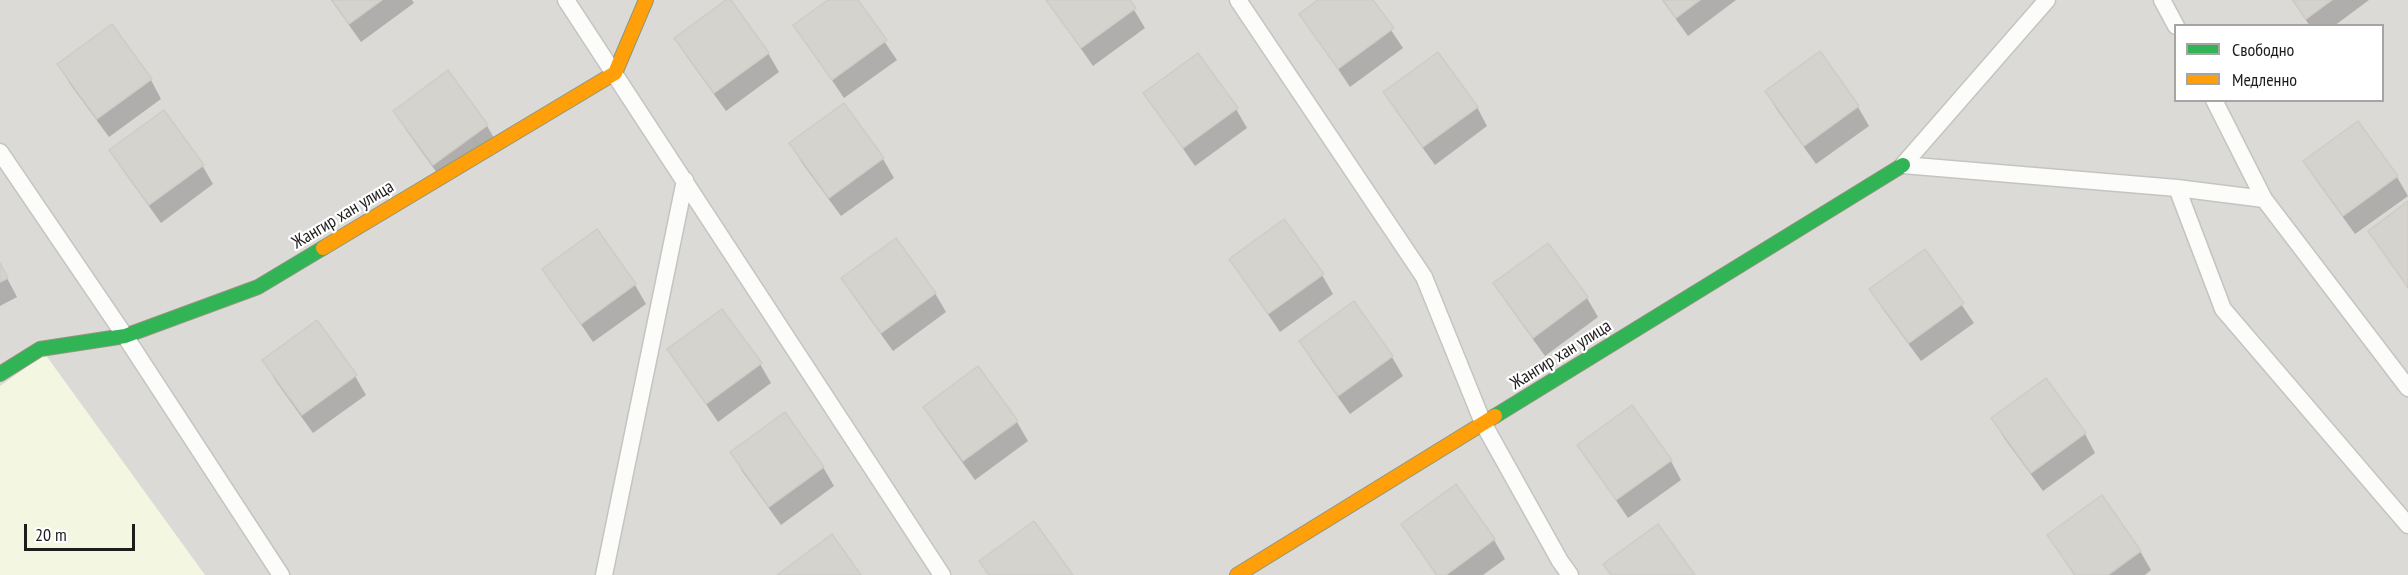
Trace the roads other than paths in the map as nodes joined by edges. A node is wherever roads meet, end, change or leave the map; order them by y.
1 (566, 0) edge
2 (646, 0) edge
3 (1238, 0) edge
4 (2047, 0) edge
5 (2162, 0) edge
6 (2174, 24) edge
7 (615, 73) junction
8 (2215, 102) edge
9 (0, 152) edge
10 (1903, 165) junction
11 (685, 180) junction
12 (2177, 188) junction
13 (2264, 199) junction
14 (125, 336) junction
15 (0, 374) edge
16 (2408, 388) edge
17 (1483, 423) junction
18 (2408, 525) edge
19 (280, 575) edge
20 (604, 575) edge
21 (942, 575) edge
22 (1237, 575) edge
23 (1570, 575) edge

1 - 7 lane
2 - 7 street
3 - 17 lane
4 - 10 lane
5 - 6 lane
7 - 11 lane
7 - 14 street, Жангир хан улица
8 - 13 lane
9 - 14 lane
10 - 12 lane
10 - 17 street, Жангир хан улица
11 - 20 lane
11 - 21 lane
12 - 13 lane
12 - 18 lane
13 - 16 lane
14 - 15 street, Жангир хан улица
14 - 19 lane
17 - 22 street, Жангир хан улица
17 - 23 lane

